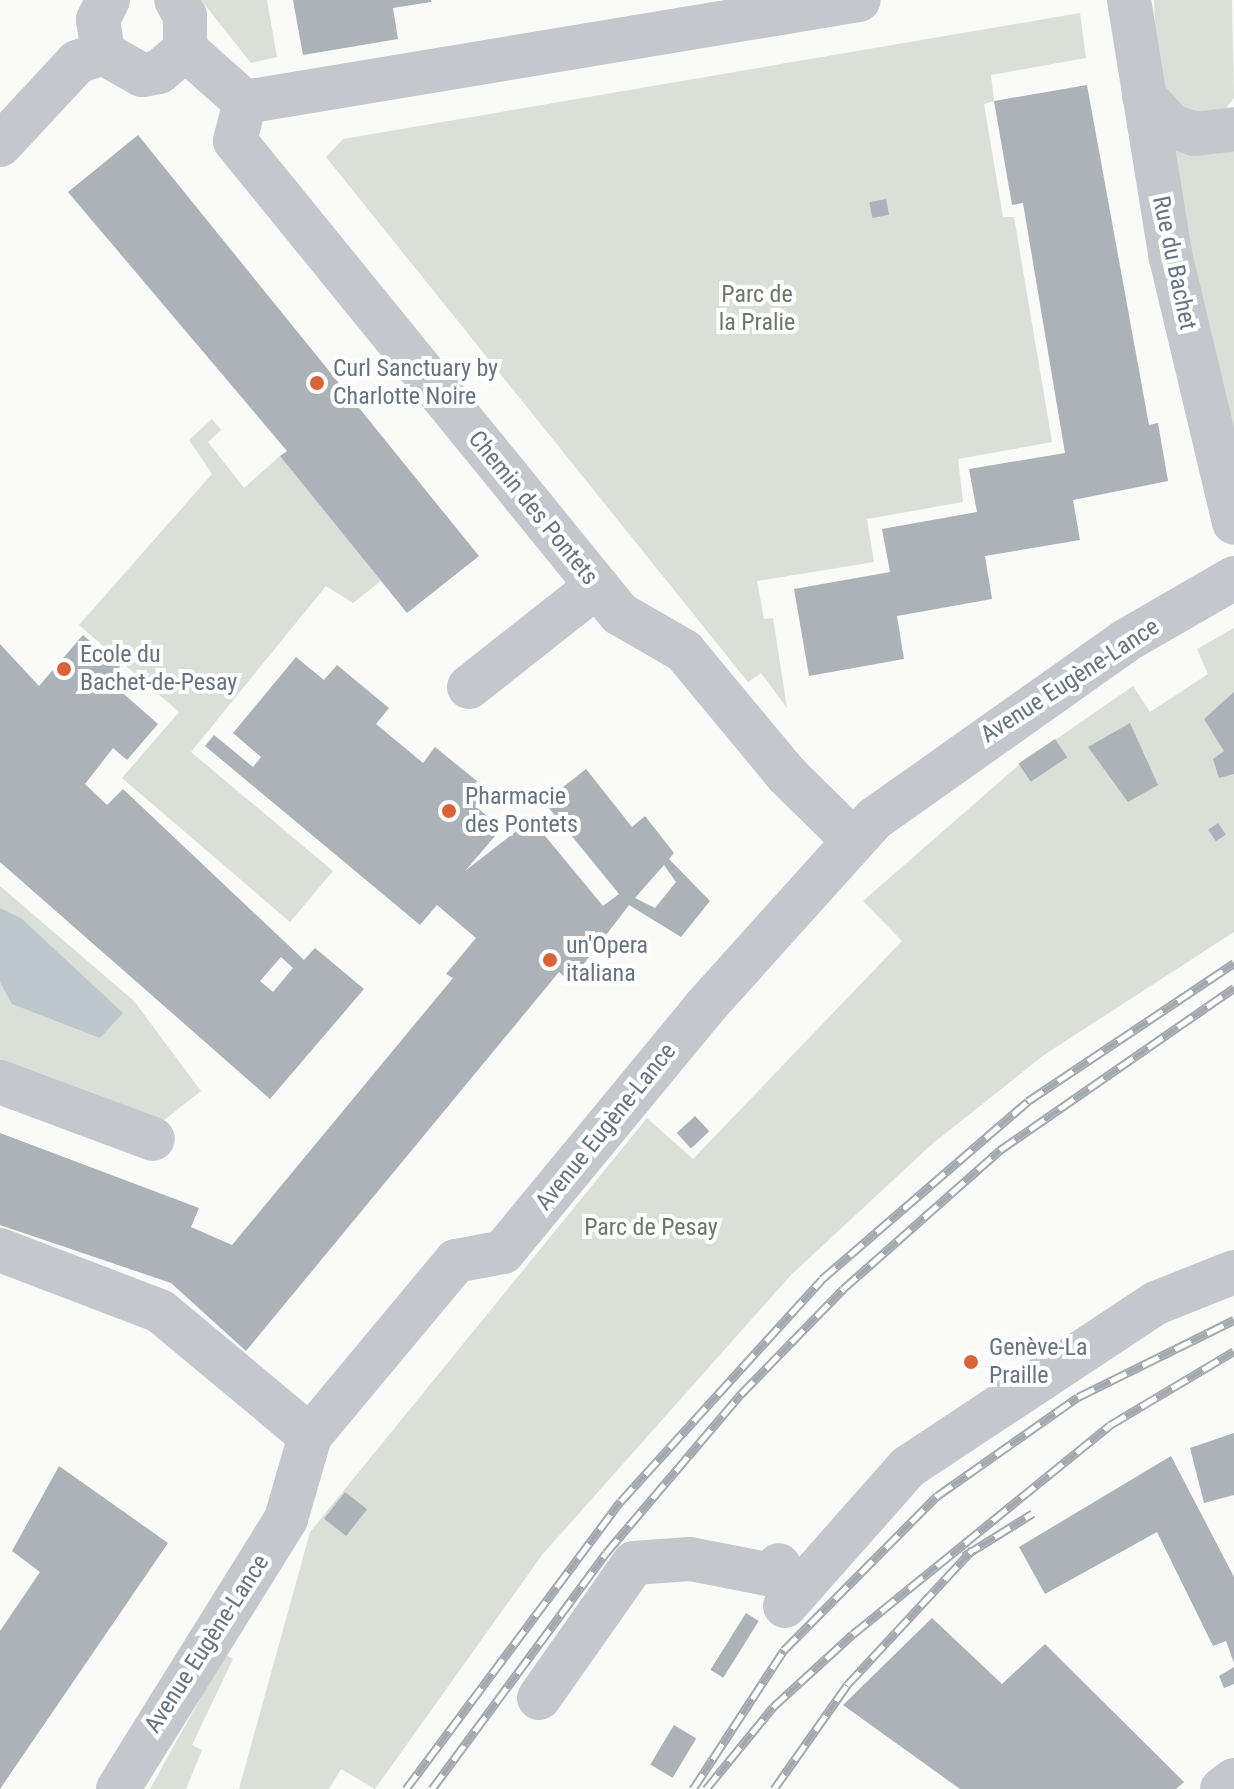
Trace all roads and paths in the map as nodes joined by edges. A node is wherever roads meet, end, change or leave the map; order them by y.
1 (108, 0) edge
2 (176, 0) edge
3 (859, 0) edge
4 (1129, 0) edge
5 (185, 49) junction
6 (103, 53) junction
7 (1144, 96) junction
8 (245, 102) junction
9 (1234, 129) edge
10 (0, 145) edge
11 (1234, 523) edge
12 (1234, 578) edge
13 (597, 586) junction
14 (469, 687) dead end
15 (854, 841) junction
16 (0, 1082) edge
17 (153, 1139) dead end
18 (0, 1250) edge
19 (1234, 1272) edge
20 (310, 1436) junction
21 (539, 1698) dead end
22 (1234, 1780) edge
23 (118, 1789) edge
24 (1222, 1789) edge

1 - 6 street
2 - 5 street
3 - 8 street
4 - 7 street, Rue du Bachet
5 - 6 street
5 - 8 street
6 - 10 street
7 - 9 street
7 - 11 street, Rue du Bachet
8 - 13 street, Chemin des Pontets
12 - 15 street, Avenue Eugène-Lance
13 - 14 street
13 - 15 street, Chemin des Pontets
15 - 20 street, Avenue Eugène-Lance
16 - 17 street
18 - 20 street
19 - 21 street
20 - 23 street, Avenue Eugène-Lance
22 - 24 street

